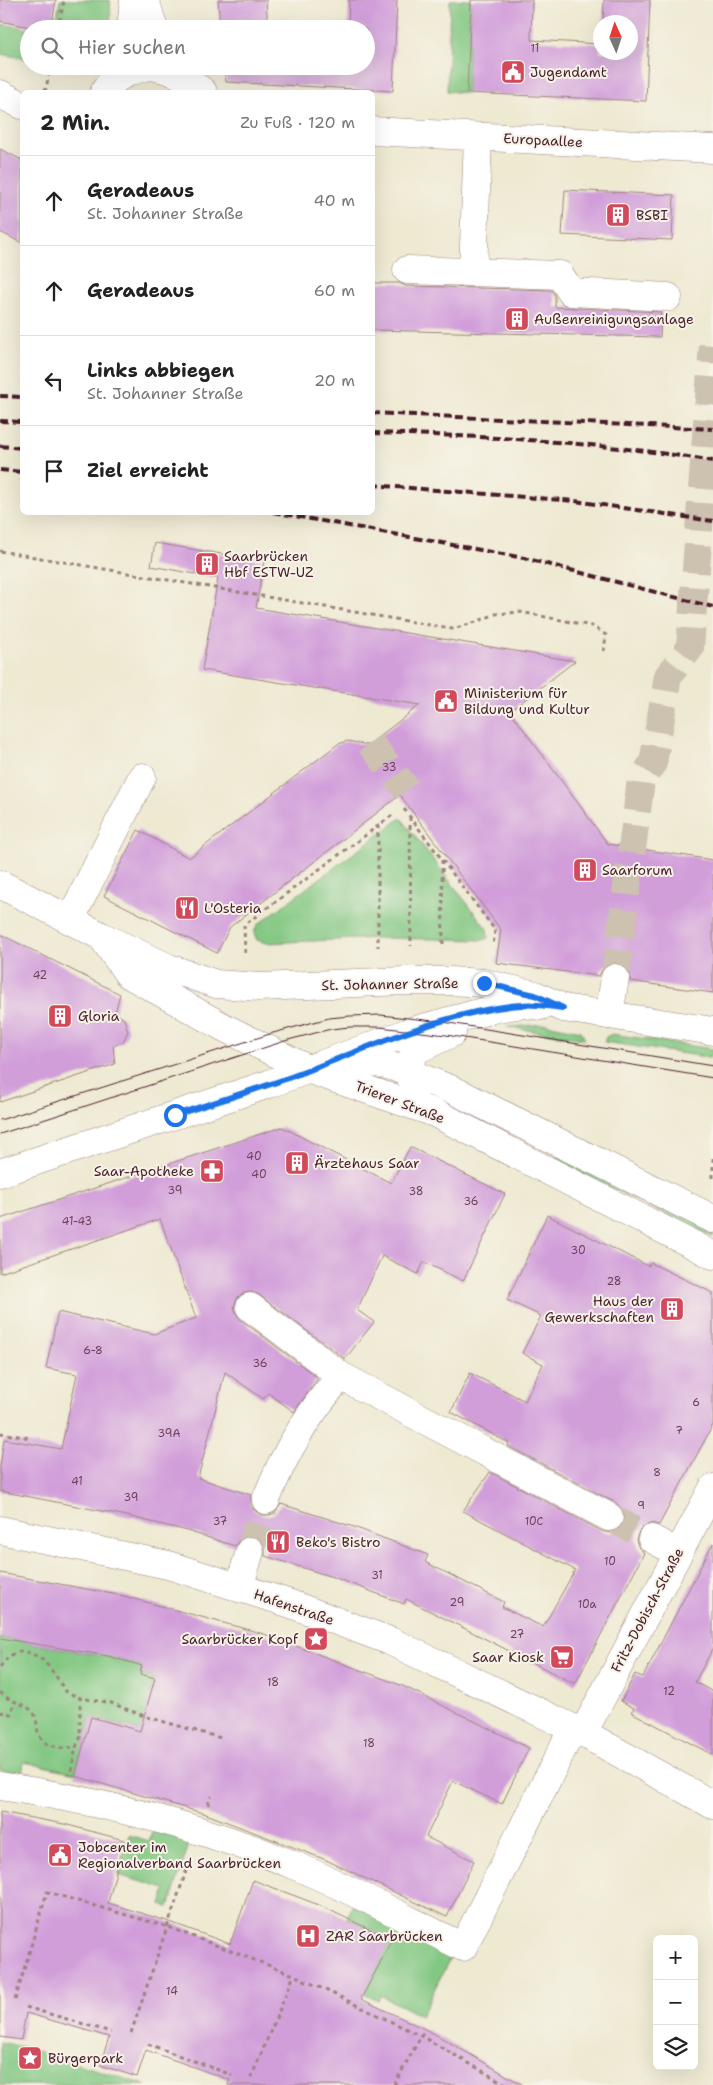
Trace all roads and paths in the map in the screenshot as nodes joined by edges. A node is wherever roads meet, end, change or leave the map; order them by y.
1 (64, 0) edge
2 (134, 0) edge
3 (145, 0) edge
4 (60, 20) edge
5 (132, 20) edge
6 (151, 20) edge
7 (48, 75) edge
8 (122, 75) edge
9 (178, 75) edge
10 (191, 82) edge
11 (108, 84) edge
12 (45, 90) edge
13 (0, 93) edge
14 (20, 94) edge
15 (20, 104) edge
16 (375, 131) edge
17 (478, 137) junction
18 (713, 149) edge
19 (407, 270) dead end
20 (473, 272) junction
21 (668, 296) dead end
22 (0, 551) edge
23 (604, 651) dead end
24 (142, 777) dead end
25 (404, 809) dead end
26 (394, 814) dead end
27 (410, 816) junction
28 (378, 825) junction
29 (442, 860) junction
30 (0, 884) edge
31 (70, 920) junction
32 (101, 936) junction
33 (411, 946) dead end
34 (493, 946) dead end
35 (378, 947) dead end
36 (443, 947) dead end
37 (245, 953) dead end
38 (615, 978) tunnel mouth
39 (242, 987) joint
40 (563, 1008) junction
41 (609, 1015) junction
42 (713, 1031) edge
43 (321, 1066) junction
44 (409, 1072) junction
45 (269, 1084) junction
46 (372, 1090) junction
47 (435, 1113) junction
48 (713, 1158) edge
49 (0, 1173) edge
50 (713, 1181) edge
51 (713, 1219) edge
52 (713, 1255) edge
53 (250, 1307) dead end
54 (341, 1376) junction
55 (0, 1433) edge
56 (31, 1438) dead end
57 (713, 1488) edge
58 (266, 1500) tunnel mouth
59 (609, 1517) tunnel mouth
60 (0, 1530) edge
61 (652, 1539) tunnel mouth
62 (250, 1551) tunnel mouth
63 (678, 1552) junction
64 (239, 1588) junction
65 (0, 1667) edge
66 (0, 1692) edge
67 (80, 1698) junction
68 (14, 1703) junction
69 (0, 1712) edge
70 (578, 1730) junction
71 (221, 1738) dead end
72 (76, 1747) junction
73 (69, 1777) dead end
74 (0, 1786) edge
75 (713, 1805) edge
76 (199, 1830) junction
77 (168, 1927) junction
78 (294, 1975) junction
79 (15, 2000) dead end
80 (26, 2007) dead end
81 (425, 2029) dead end
82 (111, 2032) dead end
83 (131, 2033) dead end
84 (421, 2036) junction
85 (148, 2044) dead end
86 (232, 2076) dead end
87 (251, 2078) dead end
88 (394, 2085) edge
89 (507, 2085) edge

1 - 4 path
2 - 5 main road
3 - 6 main road
7 - 12 path
8 - 11 main road
9 - 10 main road
13 - 14 main road
13 - 15 main road
16 - 17 main road, Europaallee
17 - 18 main road, Europaallee
17 - 20 main road
19 - 20 main road
20 - 21 main road
22 - 23 path
24 - 31 main road
25 - 27 path
26 - 28 path
27 - 29 path
27 - 33 path
28 - 35 path
28 - 37 path
29 - 34 path
29 - 36 path
30 - 31 main road, Trierer Straße
31 - 32 main road, Trierer Straße
32 - 39 main road, Trierer Straße
32 - 43 main road, Trierer Straße
38 - 41 main road
39 - 40 main road, St. Johanner Straße
40 - 41 main road, St. Johanner Straße
40 - 43 main road
40 - 44 main road
41 - 42 main road, St. Johanner Straße
43 - 44 main road, Trierer Straße
43 - 45 main road
43 - 46 main road, Trierer Straße
44 - 47 main road
44 - 51 main road, Trierer Straße
45 - 46 main road
45 - 49 main road
46 - 47 main road, Trierer Straße
47 - 52 main road, Trierer Straße
48 - 50 path
53 - 54 main road
54 - 58 main road
54 - 59 main road
55 - 56 path
57 - 63 main road, Fritz-Dobisch-Straße
60 - 64 main road, Hafenstraße
61 - 63 main road
62 - 64 main road
63 - 70 main road, Fritz-Dobisch-Straße
64 - 70 main road, Hafenstraße
65 - 67 path
66 - 68 path
67 - 71 path
67 - 72 path
68 - 69 path
68 - 72 path
70 - 75 main road, Hafenstraße
70 - 76 main road
72 - 73 path
74 - 76 main road
76 - 77 path
77 - 78 path
77 - 79 path
77 - 83 path
78 - 84 path
78 - 87 path
80 - 82 path
81 - 84 path
84 - 88 path
84 - 89 path
85 - 86 path

